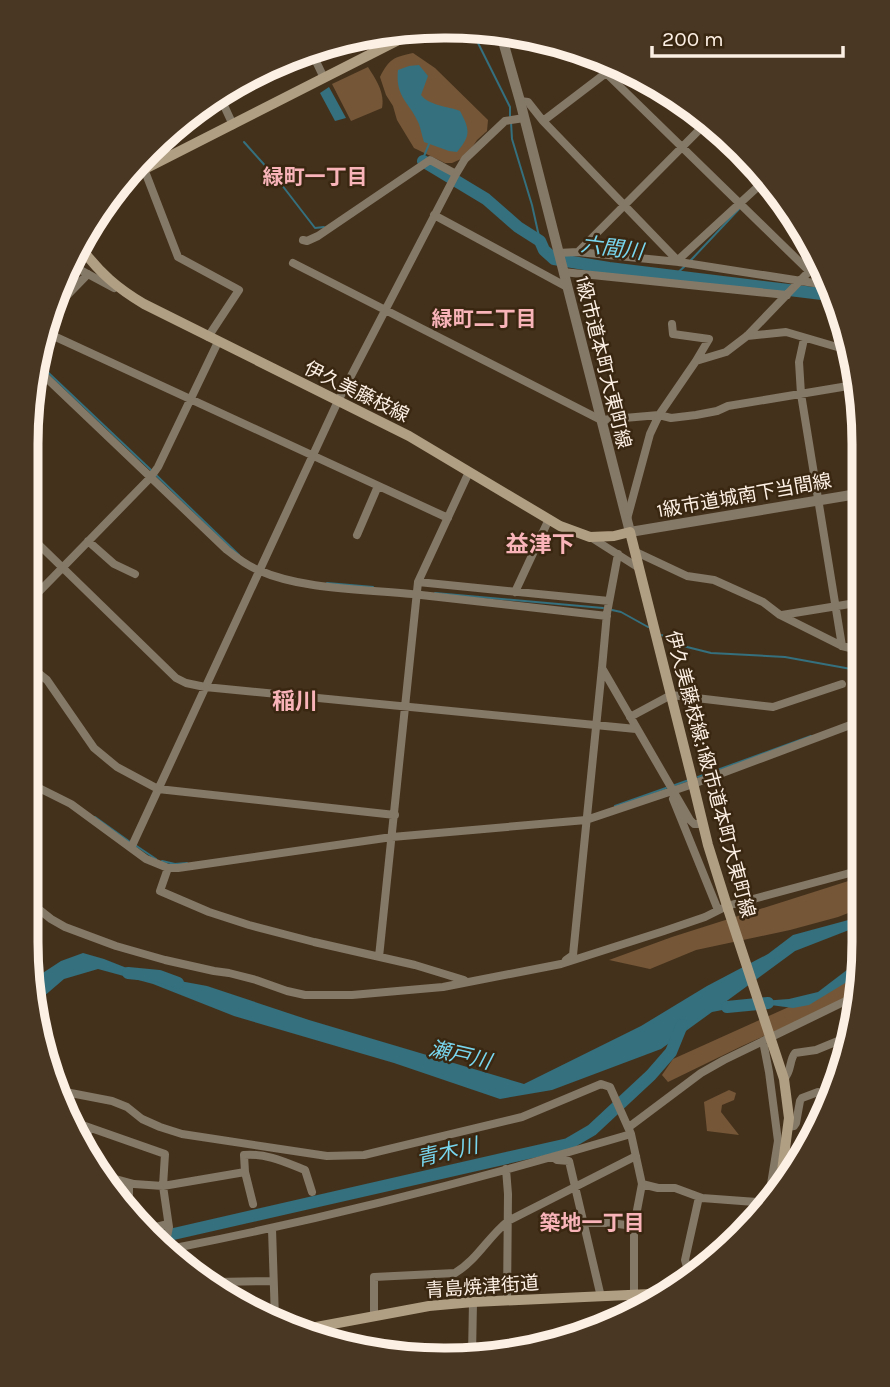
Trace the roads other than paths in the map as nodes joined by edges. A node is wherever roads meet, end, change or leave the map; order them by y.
1 (395, 42) edge
2 (503, 43) edge
3 (315, 60) edge
4 (324, 78) junction
5 (520, 101) junction
6 (223, 104) edge
7 (524, 118) junction
8 (543, 121) junction
9 (233, 125) junction
10 (700, 129) edge
11 (682, 146) junction
12 (158, 158) edge
13 (145, 171) edge
14 (454, 178) junction
15 (758, 187) edge
16 (741, 204) junction
17 (624, 205) junction
18 (434, 215) junction
19 (303, 240) dead end
20 (578, 252) junction
21 (558, 253) junction
22 (86, 254) edge
23 (679, 261) junction
24 (293, 263) dead end
25 (812, 268) edge
26 (78, 269) edge
27 (809, 271) junction
28 (563, 272) junction
29 (88, 274) junction
30 (800, 281) junction
31 (819, 284) edge
32 (567, 287) junction
33 (121, 291) junction
34 (787, 295) junction
35 (66, 296) edge
36 (385, 310) junction
37 (672, 324) dead end
38 (53, 335) edge
39 (747, 336) junction
40 (213, 339) junction
41 (804, 339) junction
42 (840, 348) edge
43 (696, 361) junction
44 (44, 376) edge
45 (847, 386) edge
46 (801, 394) junction
47 (190, 399) junction
48 (338, 401) junction
49 (659, 415) junction
50 (601, 420) junction
51 (312, 456) junction
52 (469, 472) junction
53 (150, 478) junction
54 (378, 486) junction
55 (852, 495) edge
56 (820, 500) junction
57 (448, 518) junction
58 (549, 519) junction
59 (627, 519) junction
60 (630, 532) junction
61 (357, 535) dead end
62 (590, 537) junction
63 (89, 541) junction
64 (38, 544) edge
65 (636, 552) junction
66 (618, 554) junction
67 (62, 568) junction
68 (639, 568) junction
69 (259, 571) junction
70 (135, 574) dead end
71 (418, 582) junction
72 (515, 592) junction
73 (38, 593) edge
74 (416, 594) junction
75 (609, 601) junction
76 (852, 604) edge
77 (836, 606) junction
78 (607, 615) junction
79 (780, 615) junction
80 (842, 646) junction
81 (852, 648) edge
82 (602, 668) junction
83 (38, 673) edge
84 (842, 684) dead end
85 (205, 687) junction
86 (671, 695) junction
87 (405, 707) junction
88 (630, 717) junction
89 (596, 725) junction
90 (852, 726) edge
91 (636, 729) junction
92 (693, 783) junction
93 (38, 788) edge
94 (158, 789) junction
95 (672, 790) junction
96 (395, 815) junction
97 (586, 820) junction
98 (704, 824) junction
99 (392, 837) junction
100 (131, 848) junction
101 (168, 868) junction
102 (852, 872) edge
103 (722, 908) junction
104 (38, 909) edge
105 (379, 957) junction
106 (561, 964) junction
107 (470, 981) junction
108 (847, 1000) edge
109 (768, 1037) junction
110 (840, 1040) edge
111 (785, 1079) junction
112 (67, 1092) edge
113 (822, 1095) edge
114 (82, 1125) edge
115 (788, 1127) junction
116 (90, 1128) junction
117 (630, 1131) junction
118 (87, 1134) edge
119 (636, 1156) junction
120 (553, 1157) junction
121 (784, 1167) edge
122 (506, 1169) junction
123 (245, 1172) junction
124 (116, 1179) edge
125 (772, 1182) edge
126 (129, 1183) junction
127 (642, 1184) junction
128 (163, 1185) junction
129 (575, 1186) junction
130 (312, 1192) dead end
131 (129, 1197) edge
132 (699, 1197) junction
133 (757, 1202) edge
134 (253, 1203) dead end
135 (508, 1221) junction
136 (583, 1223) junction
137 (169, 1226) junction
138 (634, 1226) junction
139 (157, 1228) edge
140 (272, 1229) junction
141 (167, 1238) edge
142 (178, 1249) edge
143 (687, 1268) edge
144 (273, 1281) junction
145 (222, 1282) edge
146 (646, 1295) edge
147 (634, 1296) junction
148 (601, 1297) junction
149 (507, 1301) junction
150 (473, 1302) junction
151 (275, 1311) edge
152 (374, 1315) junction
153 (314, 1327) edge
154 (472, 1348) edge

1 - 4 main road
2 - 5 street, 1級市道本町大東町線
3 - 4 street
4 - 9 main road
5 - 7 street, 1級市道本町大東町線
5 - 8 street
6 - 9 street
7 - 14 street
7 - 21 street, 1級市道本町大東町線
8 - 11 street
8 - 17 street
9 - 12 main road
10 - 11 street
11 - 16 street
11 - 17 street
13 - 40 street
14 - 18 street
14 - 19 street
15 - 16 street
16 - 23 street
16 - 27 street
17 - 20 street
17 - 23 street
18 - 32 street
18 - 36 street
20 - 21 street
20 - 23 street
21 - 28 street, 1級市道本町大東町線
22 - 33 main road, 伊久美藤枝線
23 - 30 street
24 - 36 street
25 - 27 street
26 - 29 street
27 - 30 street
28 - 32 street, 1級市道本町大東町線
28 - 34 street
29 - 33 street
29 - 35 street
30 - 31 street
30 - 34 street
32 - 50 street, 1級市道本町大東町線
33 - 40 main road, 伊久美藤枝線
34 - 39 street
36 - 48 street
36 - 50 street
37 - 43 street
38 - 47 street
39 - 41 street
39 - 43 street
40 - 47 street
40 - 48 main road, 伊久美藤枝線
41 - 42 street
41 - 46 street
43 - 49 street
44 - 53 street
45 - 46 street
46 - 49 street
46 - 56 street
47 - 51 street
47 - 53 street
48 - 51 street
48 - 52 main road, 伊久美藤枝線
49 - 50 street
49 - 59 street
50 - 59 street, 1級市道本町大東町線
51 - 54 street
51 - 69 street
52 - 57 street
52 - 58 main road, 伊久美藤枝線
53 - 63 street
53 - 69 street
54 - 57 street
54 - 61 street
55 - 56 street, 1級市道城南下当間線
56 - 60 street, 1級市道城南下当間線
56 - 77 street
57 - 71 street
58 - 62 main road, 伊久美藤枝線
58 - 72 street
59 - 60 street, 1級市道本町大東町線
60 - 62 main road, 伊久美藤枝線
60 - 65 main road, 伊久美藤枝線;1級市道本町大東町線
62 - 66 street
63 - 67 street
63 - 70 street
64 - 67 street
65 - 68 main road, 伊久美藤枝線;1級市道本町大東町線
65 - 79 street
66 - 68 street
66 - 75 street
67 - 73 street
67 - 85 street
68 - 86 main road, 伊久美藤枝線;1級市道本町大東町線
69 - 74 street
69 - 85 street
71 - 72 street
71 - 74 street
72 - 75 street
74 - 78 street
74 - 87 street
75 - 78 street
76 - 77 street
77 - 79 street
77 - 80 street
78 - 82 street
79 - 80 street
80 - 81 street
82 - 88 street
82 - 89 street
83 - 94 street
84 - 86 street
85 - 87 street
85 - 94 street
86 - 88 street
86 - 92 main road, 伊久美藤枝線;1級市道本町大東町線
87 - 89 street
87 - 96 street
88 - 91 street
89 - 91 street
89 - 97 street
90 - 92 street
91 - 95 street
92 - 95 street
92 - 98 main road, 伊久美藤枝線;1級市道本町大東町線, bridge
93 - 100 street
94 - 96 street
94 - 100 street
95 - 97 street
95 - 98 street
95 - 103 street
96 - 99 street
97 - 99 street
97 - 106 street
98 - 103 main road, 伊久美藤枝線;1級市道本町大東町線, bridge
99 - 101 street
99 - 105 street
100 - 101 street
101 - 105 street
102 - 103 street
103 - 106 street
103 - 109 main road, 伊久美藤枝線;1級市道本町大東町線
104 - 107 street
105 - 107 street
106 - 107 street
108 - 109 street
109 - 111 main road, 伊久美藤枝線;1級市道本町大東町線
109 - 117 street
109 - 125 street
110 - 111 street
111 - 115 main road, 伊久美藤枝線;1級市道本町大東町線
112 - 117 street
113 - 115 street
114 - 116 street
115 - 121 main road, 伊久美藤枝線;1級市道本町大東町線
116 - 118 street
116 - 128 street
117 - 119 street
117 - 120 street
119 - 127 street
119 - 129 street
120 - 122 street
120 - 129 street
122 - 135 street
122 - 140 street
123 - 128 street
123 - 130 street
123 - 134 street
124 - 126 street
126 - 128 street
126 - 131 street
127 - 132 street
127 - 138 street
128 - 137 street
129 - 135 street
129 - 136 street
132 - 133 street
132 - 143 street
135 - 149 street
135 - 152 street
136 - 138 street
136 - 148 street
137 - 139 street
137 - 141 street
138 - 147 street
140 - 142 street
140 - 144 street
144 - 145 street
144 - 151 street
146 - 147 main road, 青島焼津街道
147 - 148 main road, 青島焼津街道
148 - 149 main road, 青島焼津街道
149 - 150 main road, 青島焼津街道
150 - 152 main road, 青島焼津街道
150 - 154 street
152 - 153 main road, 青島焼津街道

